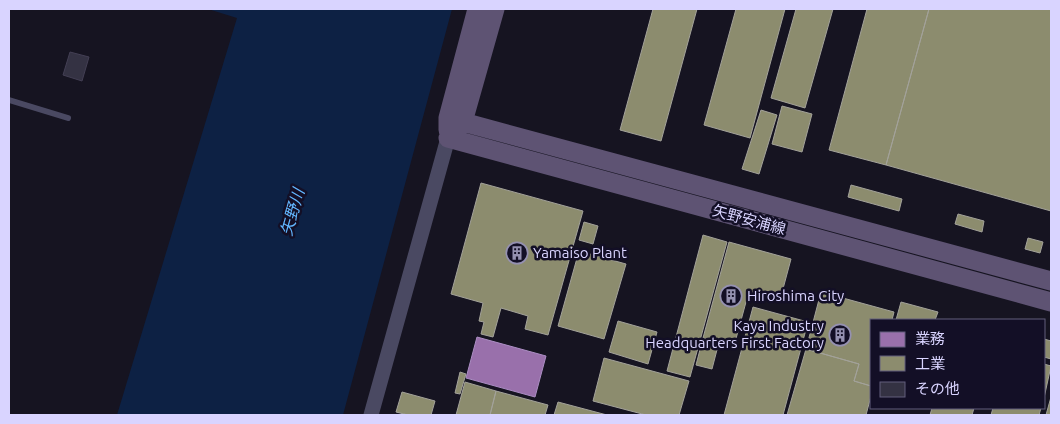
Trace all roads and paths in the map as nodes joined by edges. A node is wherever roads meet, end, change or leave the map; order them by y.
1 (477, 9) edge
2 (495, 9) edge
3 (9, 100) edge
4 (68, 118) dead end
5 (456, 120) junction
6 (448, 138) junction
7 (1051, 281) edge
8 (1051, 302) edge
9 (371, 415) edge

1 - 5 main road
2 - 5 main road
3 - 4 lane
5 - 6 main road
5 - 7 main road, 矢野安浦線
6 - 8 main road, 矢野安浦線
6 - 9 street

